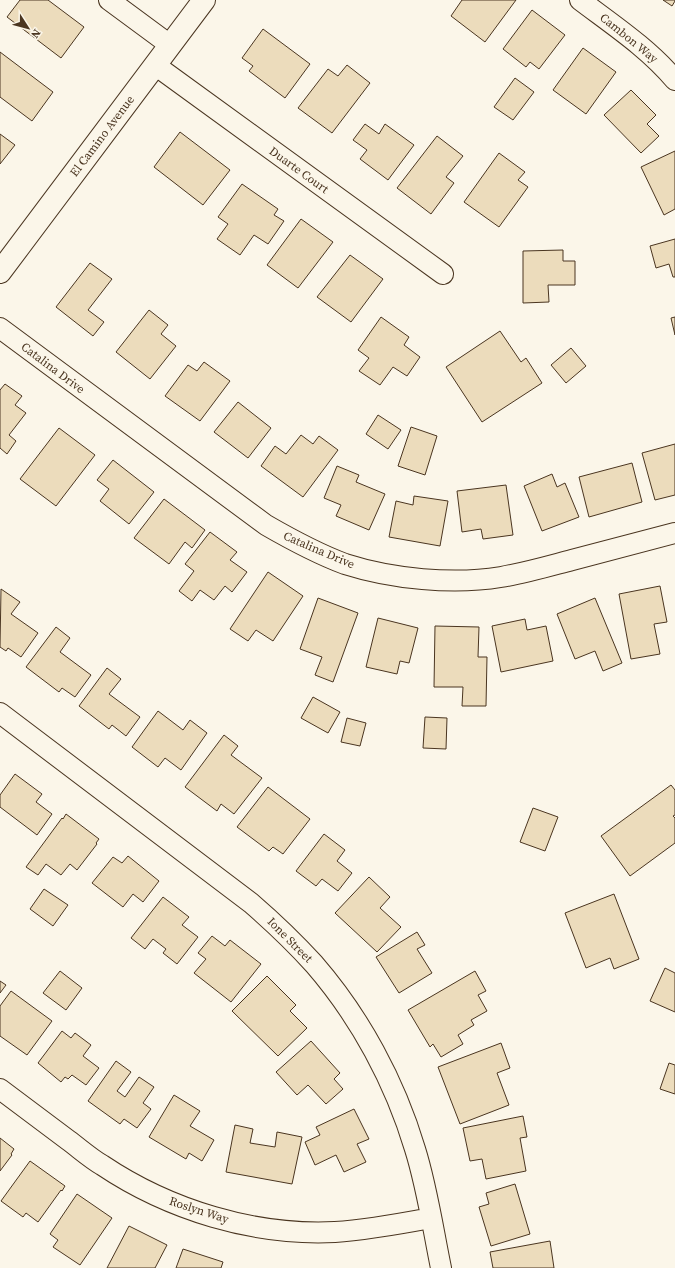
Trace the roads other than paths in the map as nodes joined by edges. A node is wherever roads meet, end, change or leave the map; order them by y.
1 (109, 0) edge
2 (204, 0) edge
3 (580, 0) edge
4 (170, 45) junction
5 (155, 66) junction
6 (675, 80) edge
7 (0, 272) edge
8 (442, 274) dead end
9 (0, 328) edge
10 (675, 533) edge
11 (0, 713) edge
12 (0, 1089) edge
13 (431, 1218) junction
14 (442, 1268) edge

1 - 4 street
2 - 4 main road, El Camino Avenue
3 - 6 street, Cambon Way
4 - 5 main road, El Camino Avenue
5 - 7 main road, El Camino Avenue
5 - 8 street, Duarte Court
9 - 10 street, Catalina Drive
11 - 13 street, Ione Street
12 - 13 street, Roslyn Way
13 - 14 street, Ione Street

